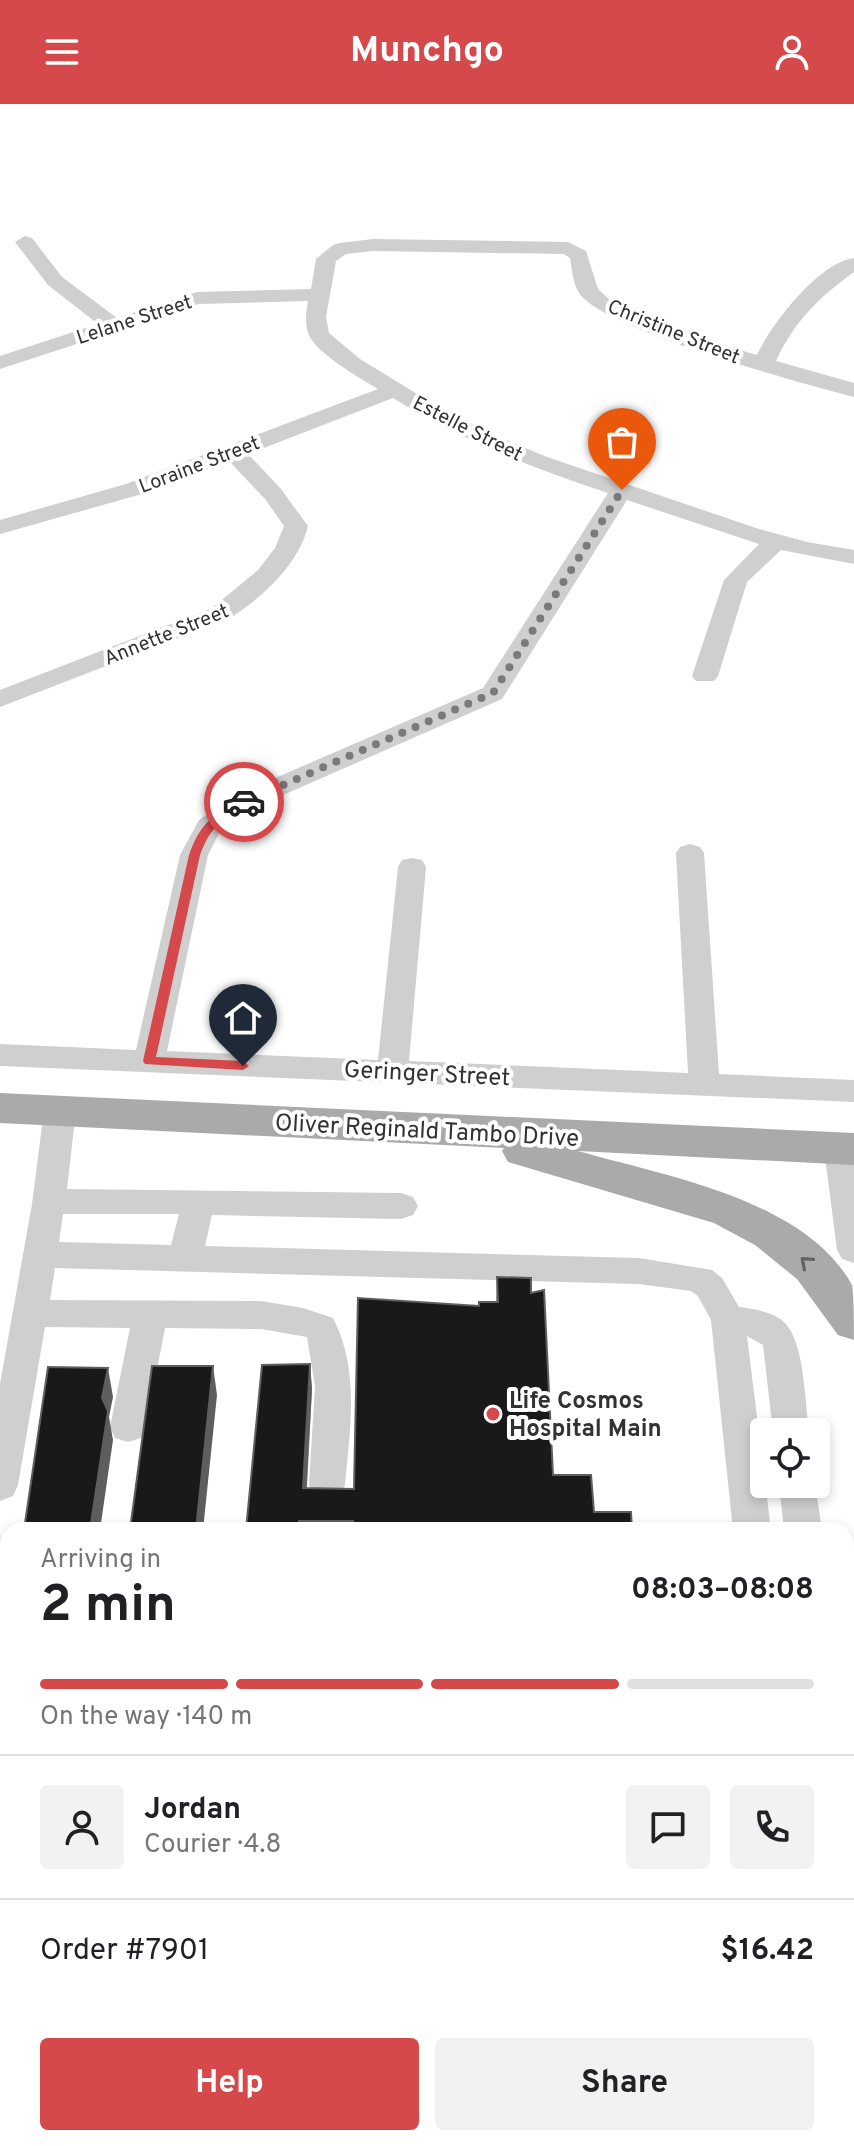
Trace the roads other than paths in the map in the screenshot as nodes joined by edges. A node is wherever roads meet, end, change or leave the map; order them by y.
1 (25, 242) dead end
2 (852, 264) edge
3 (319, 295) junction
4 (113, 325) junction
5 (0, 363) edge
6 (763, 366) junction
7 (395, 390) junction
8 (854, 390) edge
9 (233, 451) junction
10 (622, 490) junction
11 (0, 527) edge
12 (776, 541) junction
13 (854, 557) edge
14 (705, 676) dead end
15 (0, 699) edge
16 (690, 853) dead end
17 (412, 867) dead end
18 (0, 1055) edge
19 (149, 1061) junction
20 (392, 1071) junction
21 (704, 1085) junction
22 (854, 1091) edge
23 (0, 1108) edge
24 (60, 1110) junction
25 (460, 1132) junction
26 (847, 1149) edge
27 (51, 1201) junction
28 (198, 1202) junction
29 (401, 1206) dead end
30 (854, 1250) edge
31 (39, 1255) junction
32 (185, 1259) junction
33 (28, 1313) junction
34 (150, 1314) junction
35 (728, 1319) junction
36 (854, 1322) edge
37 (789, 1418) edge
38 (128, 1427) dead end
39 (0, 1485) edge
40 (327, 1485) edge
41 (799, 1498) edge
42 (751, 1522) edge
43 (802, 1522) edge

1 - 4 street
2 - 6 street
3 - 4 street, Lelane Street
3 - 6 street, Christine Street
3 - 7 street, Estelle Street
4 - 5 street, Lelane Street
6 - 8 street, Christine Street
7 - 9 street, Loraine Street
7 - 10 street, Estelle Street
9 - 11 street, Loraine Street
9 - 15 street, Annette Street
10 - 12 street, Estelle Street
10 - 19 street
12 - 13 street, Estelle Street
12 - 14 street
16 - 21 street
17 - 20 street
18 - 19 street, Geringer Street
19 - 20 street, Geringer Street
20 - 21 street, Geringer Street
21 - 22 street, Geringer Street
23 - 24 main road, Oliver Reginald Tambo Drive
24 - 25 main road, Oliver Reginald Tambo Drive
24 - 27 street
25 - 26 main road, Oliver Reginald Tambo Drive
36 -> 25 main road
26 - 30 street
27 - 28 street
27 - 31 street
28 - 29 street
28 - 32 street
31 - 32 street
31 - 33 street
32 - 35 street
33 - 34 street
33 - 39 street
34 - 38 street
34 - 40 street
35 - 37 street
35 - 42 street
41 - 43 street

